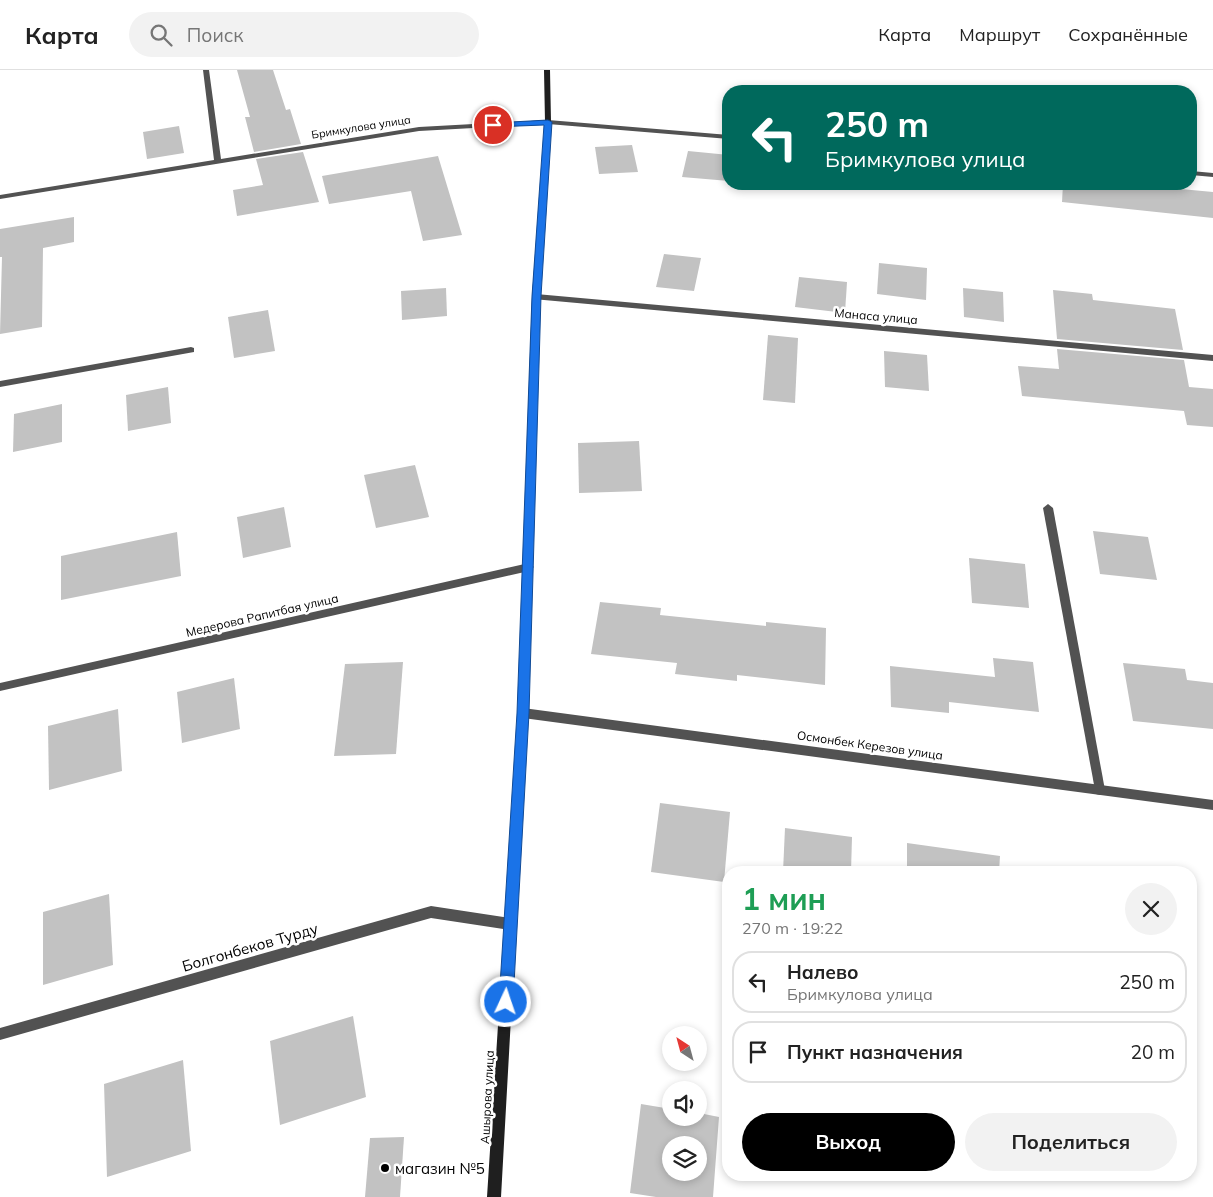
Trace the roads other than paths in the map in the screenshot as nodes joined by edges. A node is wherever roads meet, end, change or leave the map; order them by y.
1 (206, 70) edge
2 (547, 70) edge
3 (548, 122) junction
4 (722, 135) edge
5 (218, 162) junction
6 (1197, 174) edge
7 (1213, 175) edge
8 (0, 197) edge
9 (536, 296) junction
10 (191, 350) dead end
11 (1213, 358) edge
12 (0, 384) edge
13 (1048, 508) dead end
14 (529, 567) junction
15 (0, 688) edge
16 (523, 713) junction
17 (1100, 790) junction
18 (1213, 805) edge
19 (510, 924) junction
20 (0, 1034) edge
21 (494, 1197) edge

1 - 5 street
2 - 3 street, Ашырова улица
3 - 4 street, Бримкулова улица
3 - 5 street, Бримкулова улица
3 - 9 street, Ашырова улица
5 - 8 street, Бримкулова улица
6 - 7 street
9 - 11 street, Манаса улица
9 - 14 street, Ашырова улица
10 - 12 street
13 - 17 street
14 - 15 street, Медерова Рапитбая улица
14 - 16 street, Ашырова улица
16 - 17 street, Осмонбек Керезов улица
16 - 19 street, Ашырова улица
17 - 18 street, Осмонбек Керезов улица
19 - 20 street, Болгонбеков Турду
19 - 21 street, Ашырова улица

